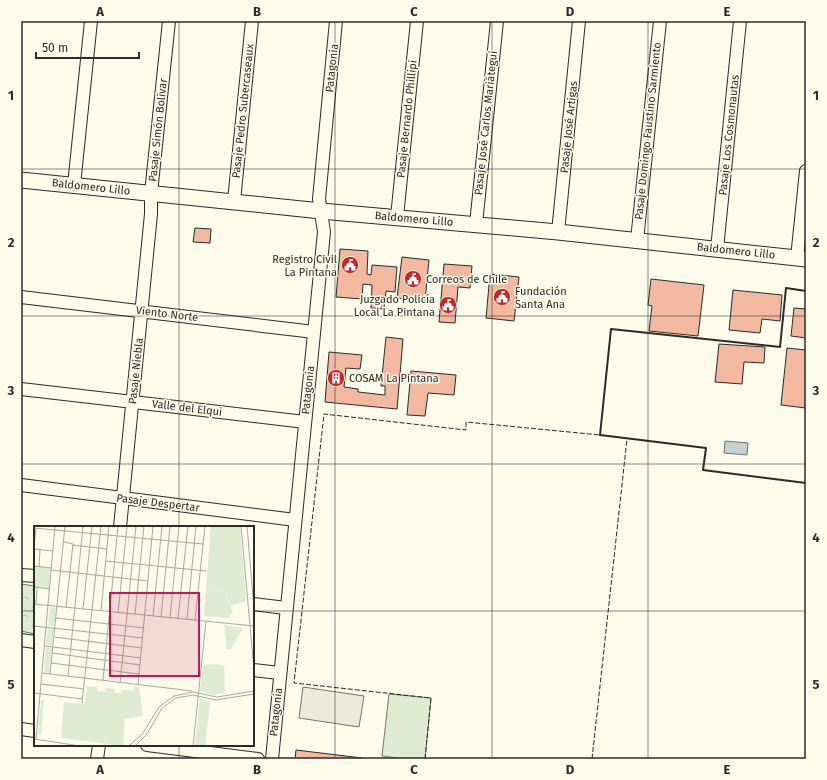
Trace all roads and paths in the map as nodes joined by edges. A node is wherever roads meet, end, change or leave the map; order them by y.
1 (91, 21) edge
2 (169, 21) edge
3 (252, 21) edge
4 (336, 21) edge
5 (417, 21) edge
6 (497, 21) edge
7 (579, 21) edge
8 (660, 21) edge
9 (740, 21) edge
10 (806, 171) edge
11 (21, 180) edge
12 (74, 185) junction
13 (151, 193) junction
14 (234, 202) junction
15 (321, 211) junction
16 (151, 214) joint
17 (397, 217) junction
18 (476, 224) junction
19 (558, 232) junction
20 (637, 240) junction
21 (717, 249) junction
22 (802, 258) edge
23 (21, 297) edge
24 (141, 311) junction
25 (314, 332) junction
26 (21, 389) edge
27 (133, 402) junction
28 (305, 422) junction
29 (21, 485) edge
30 (123, 498) junction
31 (295, 520) junction
32 (120, 526) edge
33 (21, 575) edge
34 (34, 576) edge
35 (254, 604) edge
36 (286, 608) junction
37 (21, 640) edge
38 (34, 642) edge
39 (254, 670) edge
40 (280, 673) junction
41 (21, 729) edge
42 (34, 731) edge
43 (99, 746) edge
44 (155, 746) edge
45 (97, 759) edge
46 (258, 759) edge
47 (272, 759) edge

1 - 12 street
2 - 13 street, Pasaje Simón Bolívar
3 - 14 street, Pasaje Pedro Subercaseaux
4 - 15 street, Patagonia
5 - 17 street, Pasaje Bernardo Phillipi
6 - 18 street, Pasaje José Carlos Mariátegui
7 - 19 street, Pasaje José Artigas
8 - 20 street, Pasaje Domingo Faustino Sarmiento
9 - 21 street, Pasaje Los Cosmonautas
10 - 22 street
11 - 12 street, Baldomero Lillo
12 - 13 street, Baldomero Lillo
13 - 14 street, Baldomero Lillo
13 - 16 street, Pasaje Simón Bolívar
14 - 15 street, Baldomero Lillo
15 - 17 street, Baldomero Lillo
15 - 25 street, Patagonia
16 - 24 street, Pasaje Niebla
17 - 18 street, Baldomero Lillo
18 - 19 street, Baldomero Lillo
19 - 20 street, Baldomero Lillo
20 - 21 street, Baldomero Lillo
21 - 22 street, Baldomero Lillo
23 - 24 street, Viento Norte
24 - 25 street, Viento Norte
24 - 27 street, Pasaje Niebla
25 - 28 street, Patagonia
26 - 27 street, Valle del Elqui
27 - 28 street, Valle del Elqui
27 - 30 street, Pasaje Niebla
28 - 31 street, Patagonia
29 - 30 street, Pasaje Despertar
30 - 31 street, Pasaje Despertar
30 - 32 street, Pasaje Niebla
31 - 36 street, Patagonia
33 - 34 street
35 - 36 street
36 - 40 street, Patagonia
37 - 38 street
39 - 40 street
40 - 47 street, Patagonia
41 - 42 street
43 - 45 street
44 - 46 street

